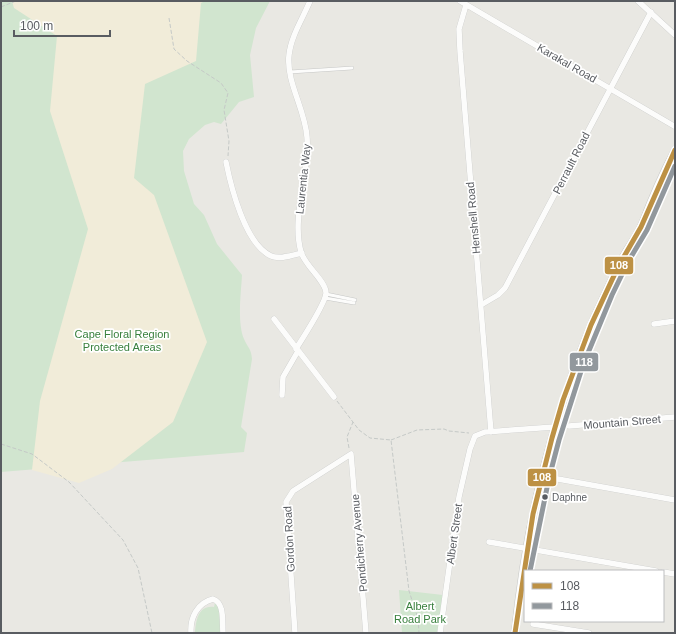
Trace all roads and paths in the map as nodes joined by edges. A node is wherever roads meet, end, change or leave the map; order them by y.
1 (16, 1) edge
2 (310, 1) edge
3 (460, 1) edge
4 (638, 1) edge
5 (466, 5) junction
6 (1, 7) edge
7 (652, 12) junction
8 (169, 18) dead end
9 (675, 35) edge
10 (352, 68) dead end
11 (290, 72) junction
12 (610, 88) junction
13 (674, 126) dead end
14 (675, 150) edge
15 (226, 162) joint
16 (675, 166) edge
17 (642, 222) junction
18 (302, 253) junction
19 (326, 296) junction
20 (354, 302) dead end
21 (481, 305) junction
22 (274, 319) dead end
23 (675, 321) edge
24 (654, 324) dead end
25 (297, 350) junction
26 (282, 395) dead end
27 (334, 398) joint
28 (675, 417) edge
29 (353, 422) junction
30 (568, 426) dead end
31 (554, 427) junction
32 (491, 432) junction
33 (475, 436) junction
34 (391, 440) junction
35 (1, 444) edge
36 (351, 454) junction
37 (541, 476) junction
38 (675, 500) edge
39 (488, 542) dead end
40 (526, 549) junction
41 (650, 570) edge
42 (664, 572) edge
43 (675, 574) edge
44 (533, 624) dead end
45 (152, 633) edge
46 (191, 633) edge
47 (223, 633) edge
48 (295, 633) edge
49 (366, 633) edge
50 (419, 633) edge
51 (440, 633) edge
52 (515, 633) edge
53 (589, 633) edge

1 - 6 path
2 - 11 street, Laurentia Way
3 - 5 street, Karakal Road
4 - 7 street
5 - 12 street, Karakal Road
5 - 21 street, Henshell Road
7 - 9 street
7 - 12 street, Perrault Road
8 - 15 path
10 - 11 lane
11 - 18 street, Laurentia Way
12 - 13 street, Karakal Road
12 - 21 street, Perrault Road
14 - 17 street
15 - 18 street
16 - 17 street
17 - 31 street
18 - 19 street, Laurentia Way
19 - 20 lane
19 - 25 street
21 - 32 street, Henshell Road
22 - 25 street
23 - 24 street
25 - 26 street
25 - 27 street
27 - 29 path
28 - 30 street, Mountain Street
29 - 34 path
29 - 36 path
31 - 32 street
31 - 37 street
32 - 33 street
33 - 34 path
33 - 51 street, Albert Street
34 - 50 path
35 - 45 path
36 - 48 street, Gordon Road
36 - 49 street, Pondicherry Avenue
37 - 38 street
37 - 40 street
39 - 40 street
40 - 41 street
40 - 52 street
42 - 43 street
44 - 53 street
46 - 47 street

